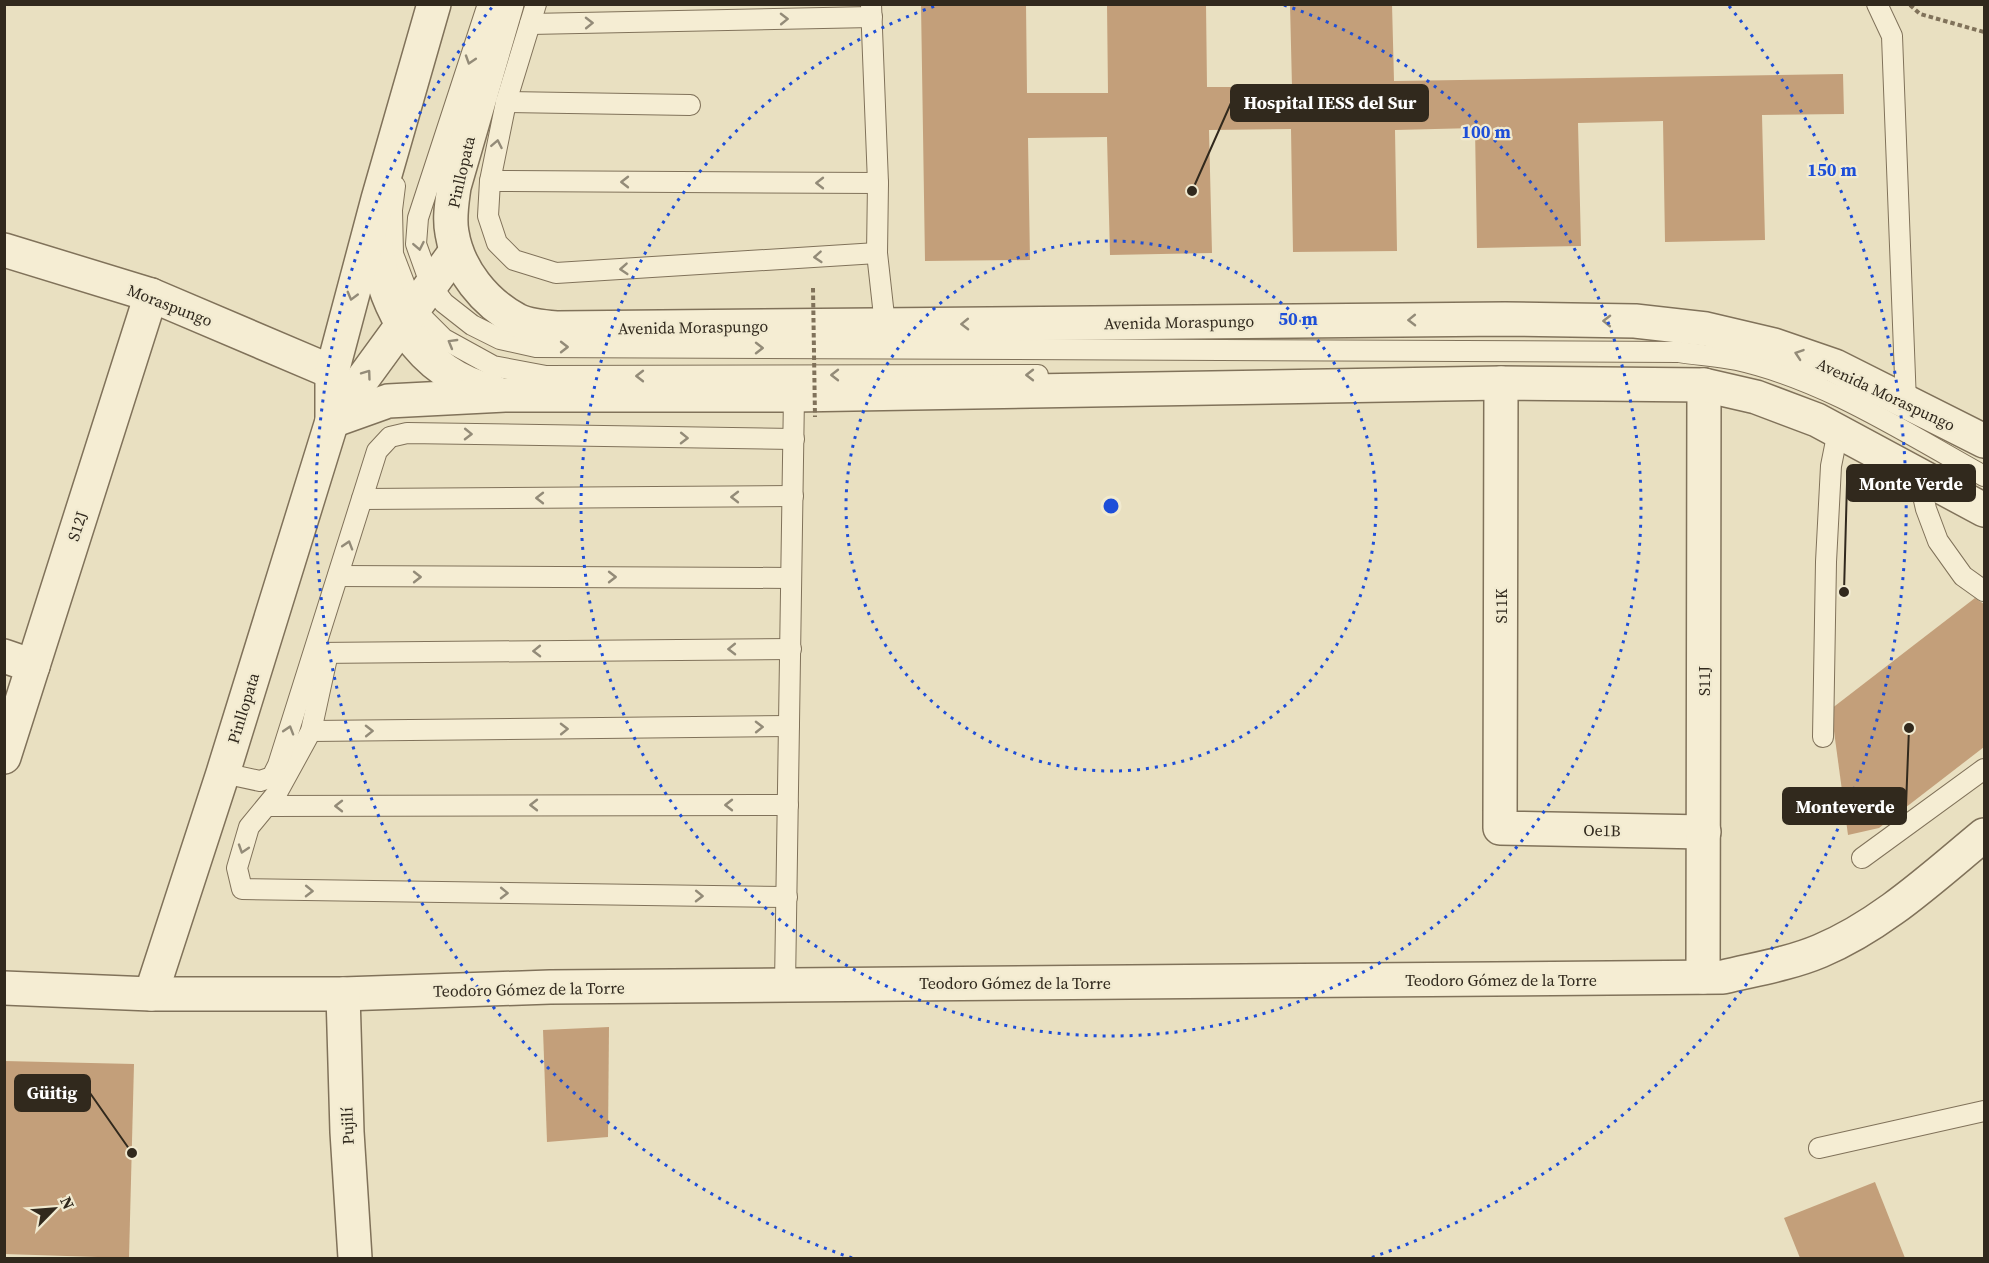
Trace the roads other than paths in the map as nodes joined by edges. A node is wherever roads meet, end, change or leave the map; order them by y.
1 (434, 4) edge
2 (443, 4) edge
3 (489, 4) edge
4 (536, 4) edge
5 (1877, 4) edge
6 (871, 11) edge
7 (519, 14) edge
8 (506, 102) junction
9 (690, 105) dead end
10 (490, 181) junction
11 (878, 183) junction
12 (378, 199) junction
13 (4, 250) edge
14 (456, 251) junction
15 (877, 253) junction
16 (151, 295) junction
17 (415, 307) junction
18 (885, 325) junction
19 (332, 372) junction
20 (1501, 384) junction
21 (1704, 385) junction
22 (505, 395) junction
23 (793, 402) junction
24 (1906, 402) junction
25 (332, 421) junction
26 (1838, 431) junction
27 (794, 439) junction
28 (1984, 441) edge
29 (1918, 474) junction
30 (1984, 476) edge
31 (793, 496) junction
32 (362, 499) junction
33 (1984, 502) edge
34 (1984, 510) edge
35 (338, 576) junction
36 (791, 578) junction
37 (1984, 591) edge
38 (791, 649) junction
39 (321, 653) junction
40 (19, 661) edge
41 (789, 726) junction
42 (311, 731) junction
43 (1823, 737) dead end
44 (4, 757) edge
45 (1984, 770) edge
46 (223, 773) junction
47 (788, 805) junction
48 (267, 806) junction
49 (1500, 828) joint
50 (1704, 832) junction
51 (1984, 835) edge
52 (1862, 858) dead end
53 (787, 897) junction
54 (1703, 977) junction
55 (785, 985) junction
56 (4, 988) edge
57 (151, 994) junction
58 (343, 994) junction
59 (1984, 1111) edge
60 (1819, 1148) dead end
61 (355, 1258) edge

1 - 12 street, Pinllopata
2 - 17 lane
3 -> 17 lane
4 - 7 lane
5 - 24 lane
7 -> 6 lane
6 - 11 lane
7 - 8 lane
7 - 14 street, Pinllopata
8 - 9 lane
10 -> 8 lane
11 -> 10 lane
15 -> 10 lane
11 - 15 lane
12 - 17 street, Pinllopata
12 -> 19 street, Pinllopata
13 - 16 street, Moraspungo
14 - 17 street, Pinllopata
14 - 18 street, Avenida Moraspungo
15 - 18 lane
16 - 19 street, Moraspungo
16 - 40 street, S12J
17 - 22 street
25 -> 17 street, Pinllopata
17 -> 30 lane
33 -> 17 lane
24 -> 18 street, Avenida Moraspungo
19 - 25 street, Pinllopata
20 - 21 street
20 - 23 street
20 - 49 street, S11K
21 - 26 street
21 - 50 street, S11J
22 - 23 street
22 - 25 street
23 - 27 lane
24 - 28 street, Avenida Moraspungo
25 - 46 street, Pinllopata
26 - 29 street
26 - 43 lane
27 - 31 lane
32 -> 27 lane
29 - 34 street
29 - 37 lane
31 -> 32 lane
31 - 36 lane
35 -> 32 lane
35 -> 36 lane
35 - 39 lane
36 - 38 lane
38 -> 39 lane
38 - 41 lane
39 - 42 lane
46 -> 39 lane
40 - 44 street, S12J
42 -> 41 lane
41 - 47 lane
42 - 48 lane
45 - 52 lane
46 - 57 street, Pinllopata
47 -> 48 lane
47 - 53 lane
48 -> 53 lane
49 - 50 street, Oe1B
50 - 54 street, S11J
51 - 54 street, Teodoro Gómez de la Torre
53 - 55 lane
54 - 55 street, Teodoro Gómez de la Torre
55 - 58 street, Teodoro Gómez de la Torre
56 - 57 street, Teodoro Gómez de la Torre
57 - 58 street, Teodoro Gómez de la Torre
58 - 61 street, Pujilí
59 - 60 lane

